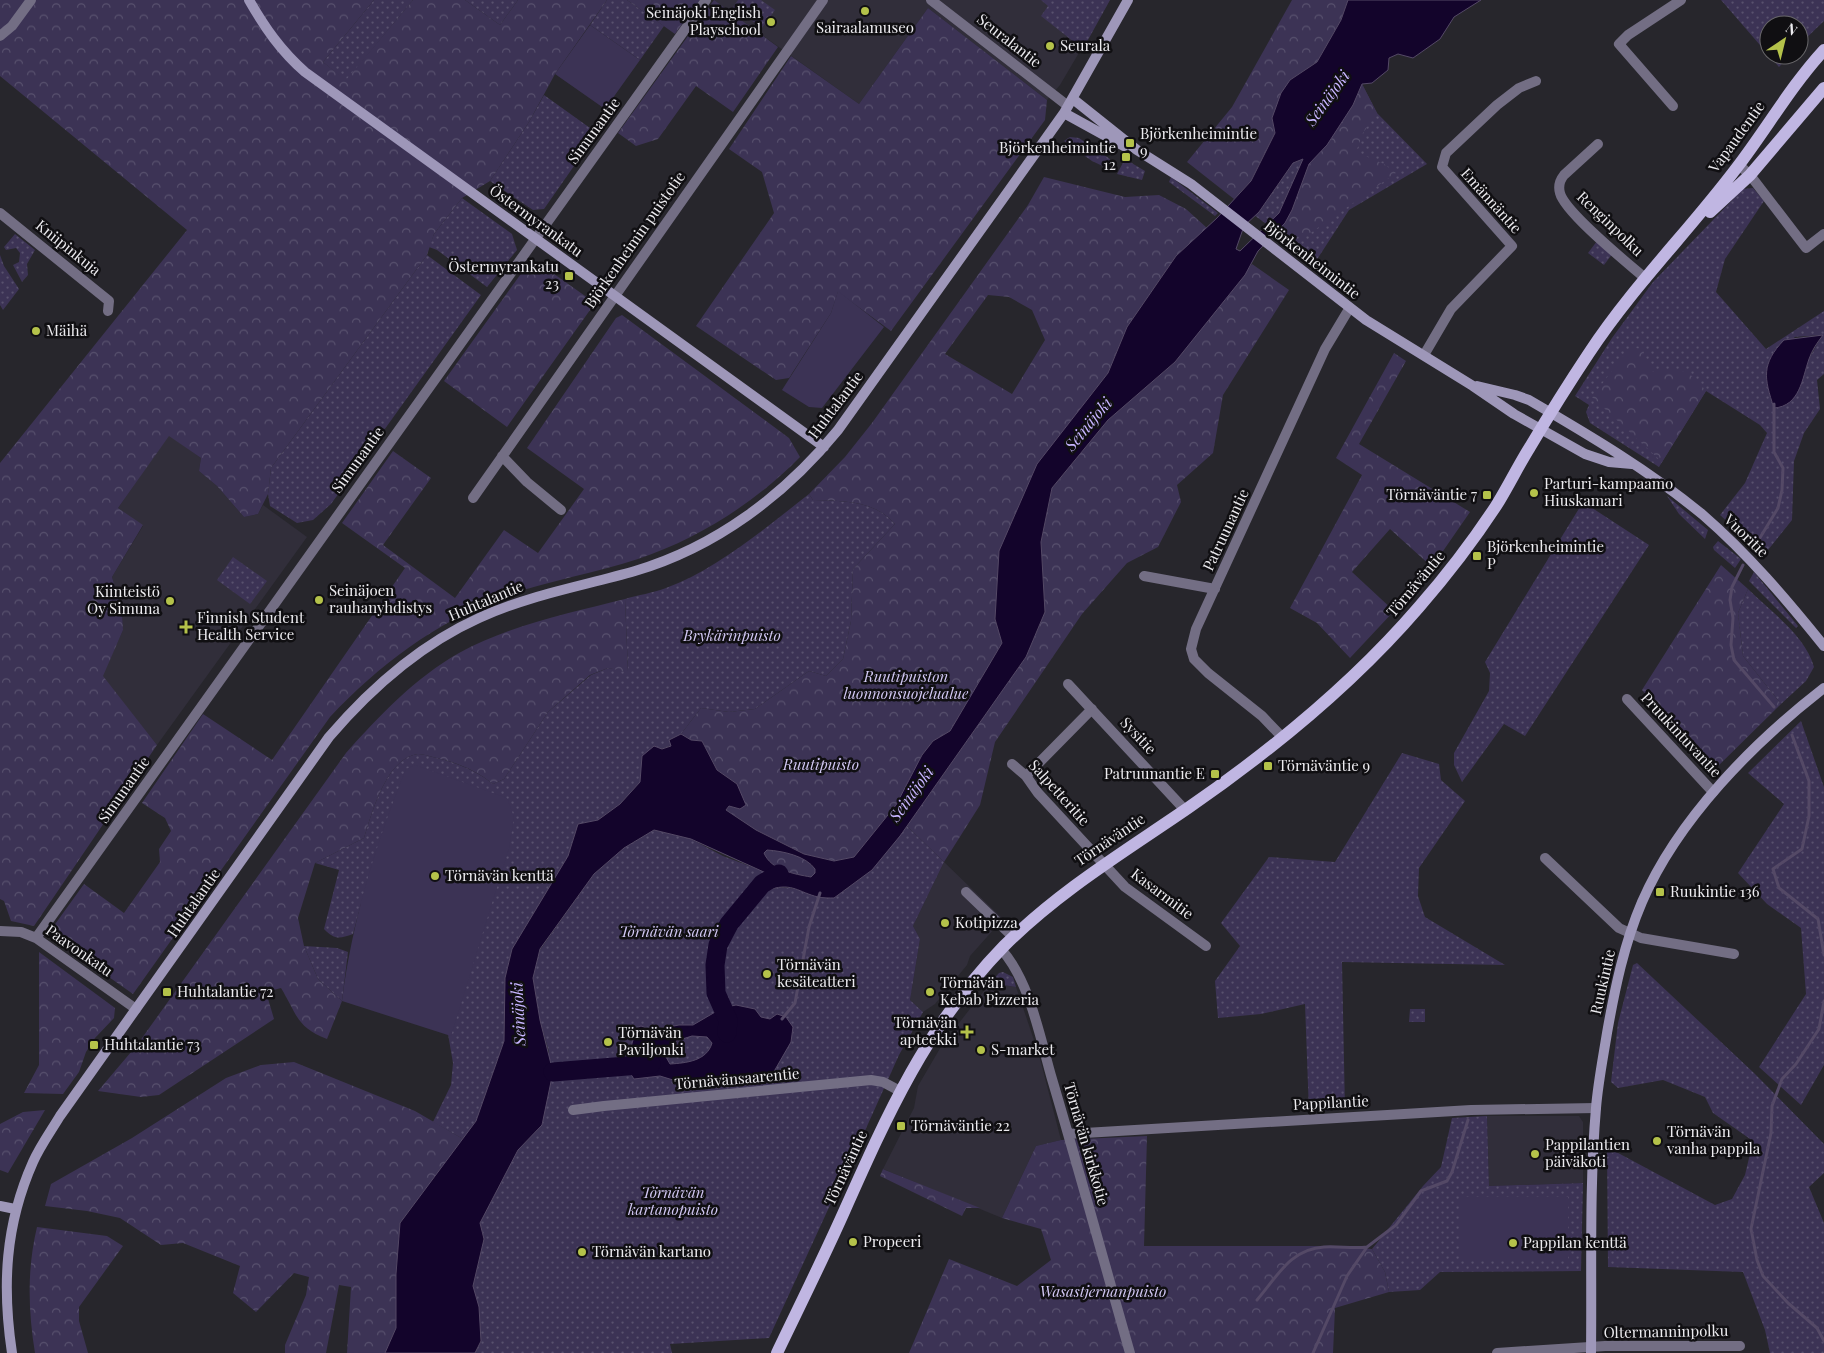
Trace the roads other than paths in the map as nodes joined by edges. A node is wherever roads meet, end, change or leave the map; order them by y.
1 (31, 0) edge
2 (249, 0) edge
3 (706, 0) edge
4 (823, 0) edge
5 (931, 0) edge
6 (1128, 0) edge
7 (1681, 0) edge
8 (0, 36) edge
9 (1824, 50) edge
10 (1536, 81) dead end
11 (1824, 88) edge
12 (1068, 106) junction
13 (1673, 106) dead end
14 (1598, 144) dead end
15 (1137, 150) junction
16 (1739, 165) junction
17 (1750, 174) junction
18 (0, 213) edge
19 (1824, 234) edge
20 (535, 240) junction
21 (1677, 243) junction
22 (1646, 279) junction
23 (614, 295) junction
24 (1349, 308) junction
25 (108, 310) dead end
26 (1424, 355) junction
27 (1473, 386) junction
28 (1547, 421) junction
29 (824, 447) junction
30 (502, 456) junction
31 (1632, 464) junction
32 (473, 498) dead end
33 (561, 510) dead end
34 (1144, 576) dead end
35 (1215, 589) junction
36 (1824, 646) edge
37 (1068, 684) dead end
38 (1824, 688) edge
39 (1627, 699) dead end
40 (1092, 709) junction
41 (1283, 738) junction
42 (1012, 764) dead end
43 (1026, 776) junction
44 (1713, 792) junction
45 (1185, 810) junction
46 (1545, 858) dead end
47 (1103, 864) junction
48 (966, 892) dead end
49 (0, 932) edge
50 (1630, 933) junction
51 (1013, 937) junction
52 (36, 938) junction
53 (1206, 946) dead end
54 (1001, 949) junction
55 (1734, 954) dead end
56 (136, 1009) junction
57 (900, 1091) junction
58 (1596, 1108) junction
59 (574, 1110) dead end
60 (1068, 1134) junction
61 (0, 1206) edge
62 (15, 1209) junction
63 (1740, 1346) dead end
64 (1591, 1350) edge
65 (12, 1353) edge
66 (777, 1353) edge
67 (1130, 1353) edge
68 (1497, 1353) edge

1 - 8 street
2 - 20 street, Östermyrankatu
3 - 20 street, Simunantie
4 - 23 street, Björkenheimin puistotie
5 - 12 street, Seuralantie
6 - 12 street, Huhtalantie
7 - 13 street
9 - 16 main road, Vapaudentie
10 - 26 street, Emännäntie
11 - 17 main road, Vapaudentie
12 - 15 street, Björkenheimintie
12 - 15 street, Björkenheimintie
12 - 29 street, Huhtalantie
14 - 22 street, Renginpolku
15 - 24 street, Björkenheimintie
16 - 17 street
16 - 21 main road, Vapaudentie
17 - 19 street
17 - 21 main road, Vapaudentie
18 - 25 street, Kniipinkuja
20 - 23 street, Östermyrankatu
20 - 52 street, Simunantie
21 - 22 main road, Vapaudentie
22 - 28 main road, Vapaudentie
23 - 29 street, Östermyrankatu
23 - 30 street, Björkenheimin puistotie
24 - 26 street, Björkenheimintie
24 - 35 street, Patruunantie
26 - 27 street, Björkenheimintie
27 - 28 street, Björkenheimintie
27 - 28 street, Björkenheimintie
28 - 31 street, Vuoritie
28 - 31 street, Vuoritie
28 - 41 main road, Törnäväntie
29 - 56 street, Huhtalantie
30 - 32 street, Björkenheimin puistotie
30 - 33 street
31 - 36 street, Vuoritie
34 - 35 street
35 - 41 street, Patruunantie
37 - 40 street, Sysitie
38 - 44 street, Ruukintie
39 - 44 street, Pruukintuvantie
40 - 43 street
40 - 45 street, Sysitie
41 - 45 main road, Törnäväntie
42 - 43 street, Salpetteritie
43 - 47 street, Salpetteritie
44 - 50 street, Ruukintie
45 - 47 main road, Törnäväntie
46 - 50 street
47 - 51 main road, Törnäväntie
47 - 53 street, Kasarmitie
48 - 51 street
49 - 52 street, Paavonkatu
50 - 55 street
50 - 58 street, Ruukintie
51 - 54 main road, Törnäväntie
52 - 56 street, Paavonkatu
54 - 57 main road, Törnäväntie
54 - 60 street, Törnävän kirkkotie
56 - 62 street, Huhtalantie
57 - 59 street, Törnävänsaarentie
57 - 66 main road, Törnäväntie
58 - 60 street, Pappilantie
58 - 64 street, Ruukintie
60 - 67 street, Törnävän kirkkotie
61 - 62 street
62 - 65 street, Huhtalantie
63 - 64 street, Oltermanninpolku
64 - 68 street, Oltermanninpolku

